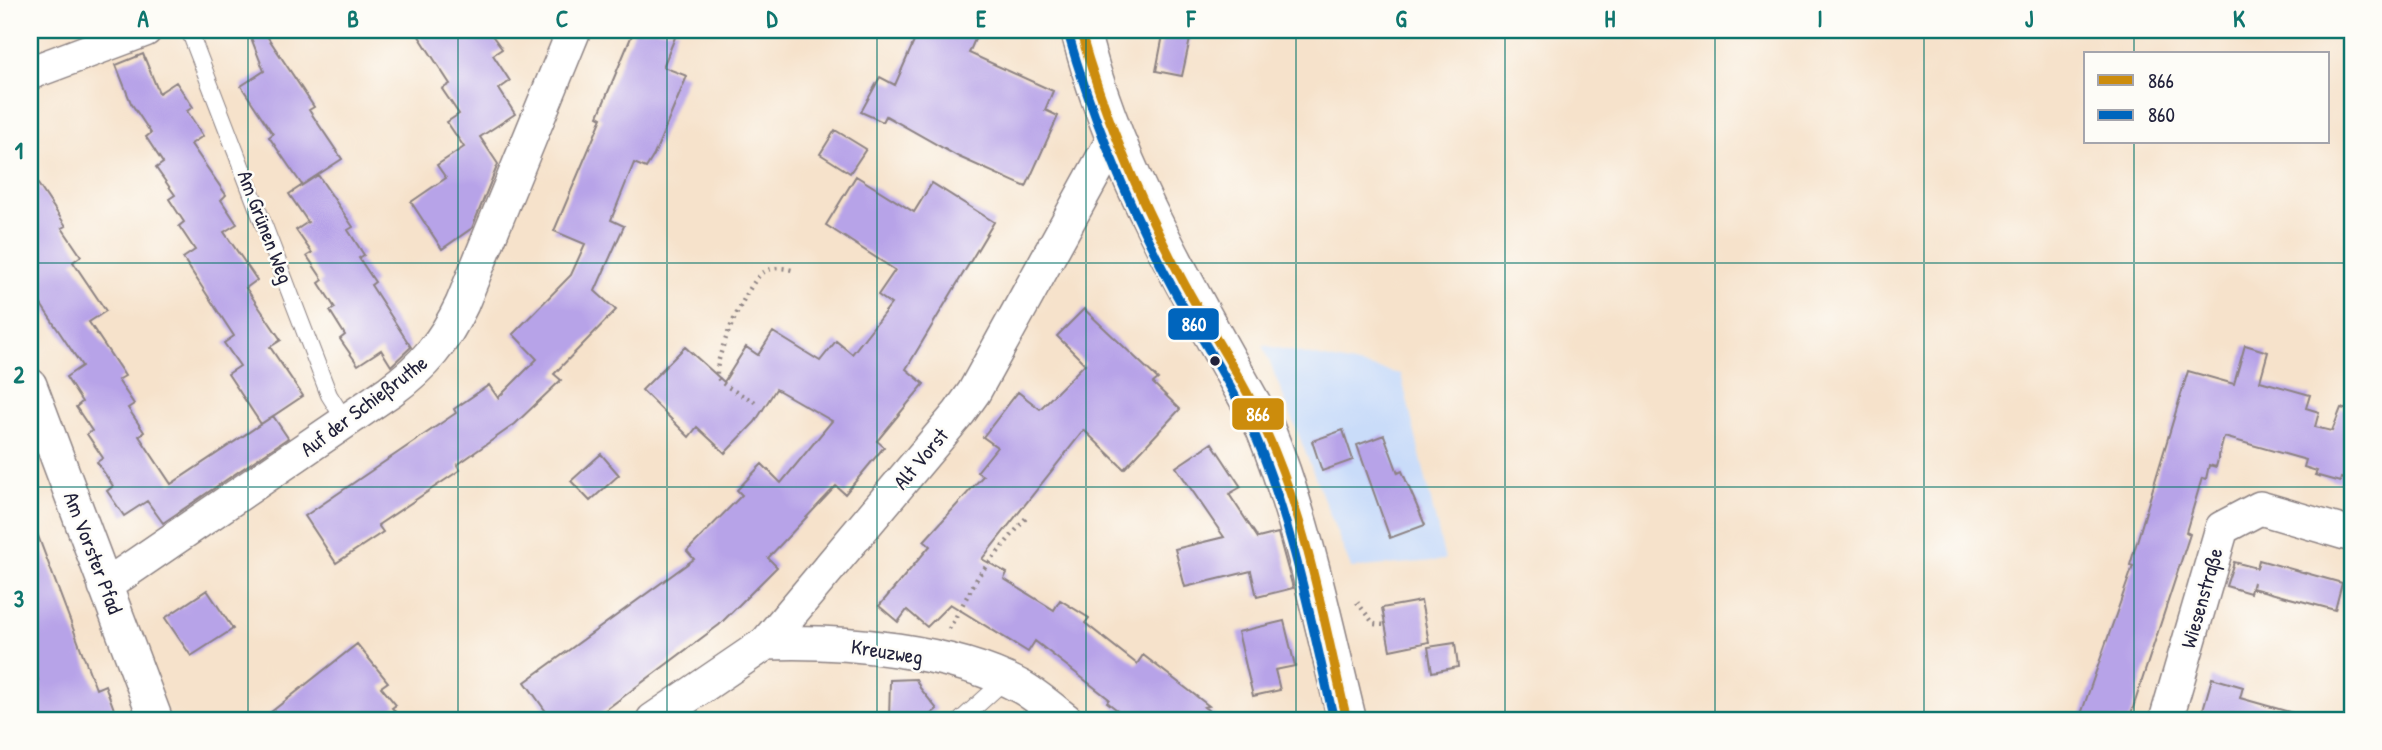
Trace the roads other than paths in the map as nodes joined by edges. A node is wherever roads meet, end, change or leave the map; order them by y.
1 (145, 30) edge
2 (189, 30) edge
3 (574, 30) edge
4 (1080, 30) edge
5 (30, 73) edge
6 (1115, 135) junction
7 (30, 385) edge
8 (346, 422) junction
9 (2352, 535) edge
10 (106, 586) junction
11 (766, 643) junction
12 (1005, 680) junction
13 (156, 720) edge
14 (653, 720) edge
15 (961, 720) edge
16 (1066, 720) edge
17 (1347, 720) edge
18 (2166, 720) edge

1 - 5 street
2 - 8 lane, Am Grünen Weg
3 - 8 street, Auf der Schießruthe
4 - 6 street
6 - 11 street, Alt Vorst
6 - 17 street
7 - 10 street, Am Vorster Pfad
8 - 10 street, Auf der Schießruthe
9 - 18 street, Wiesenstraße
10 - 13 street, Am Vorster Pfad
11 - 12 street, Kreuzweg
11 - 14 street, Alt Vorst
12 - 15 lane
12 - 16 street, Kreuzweg

